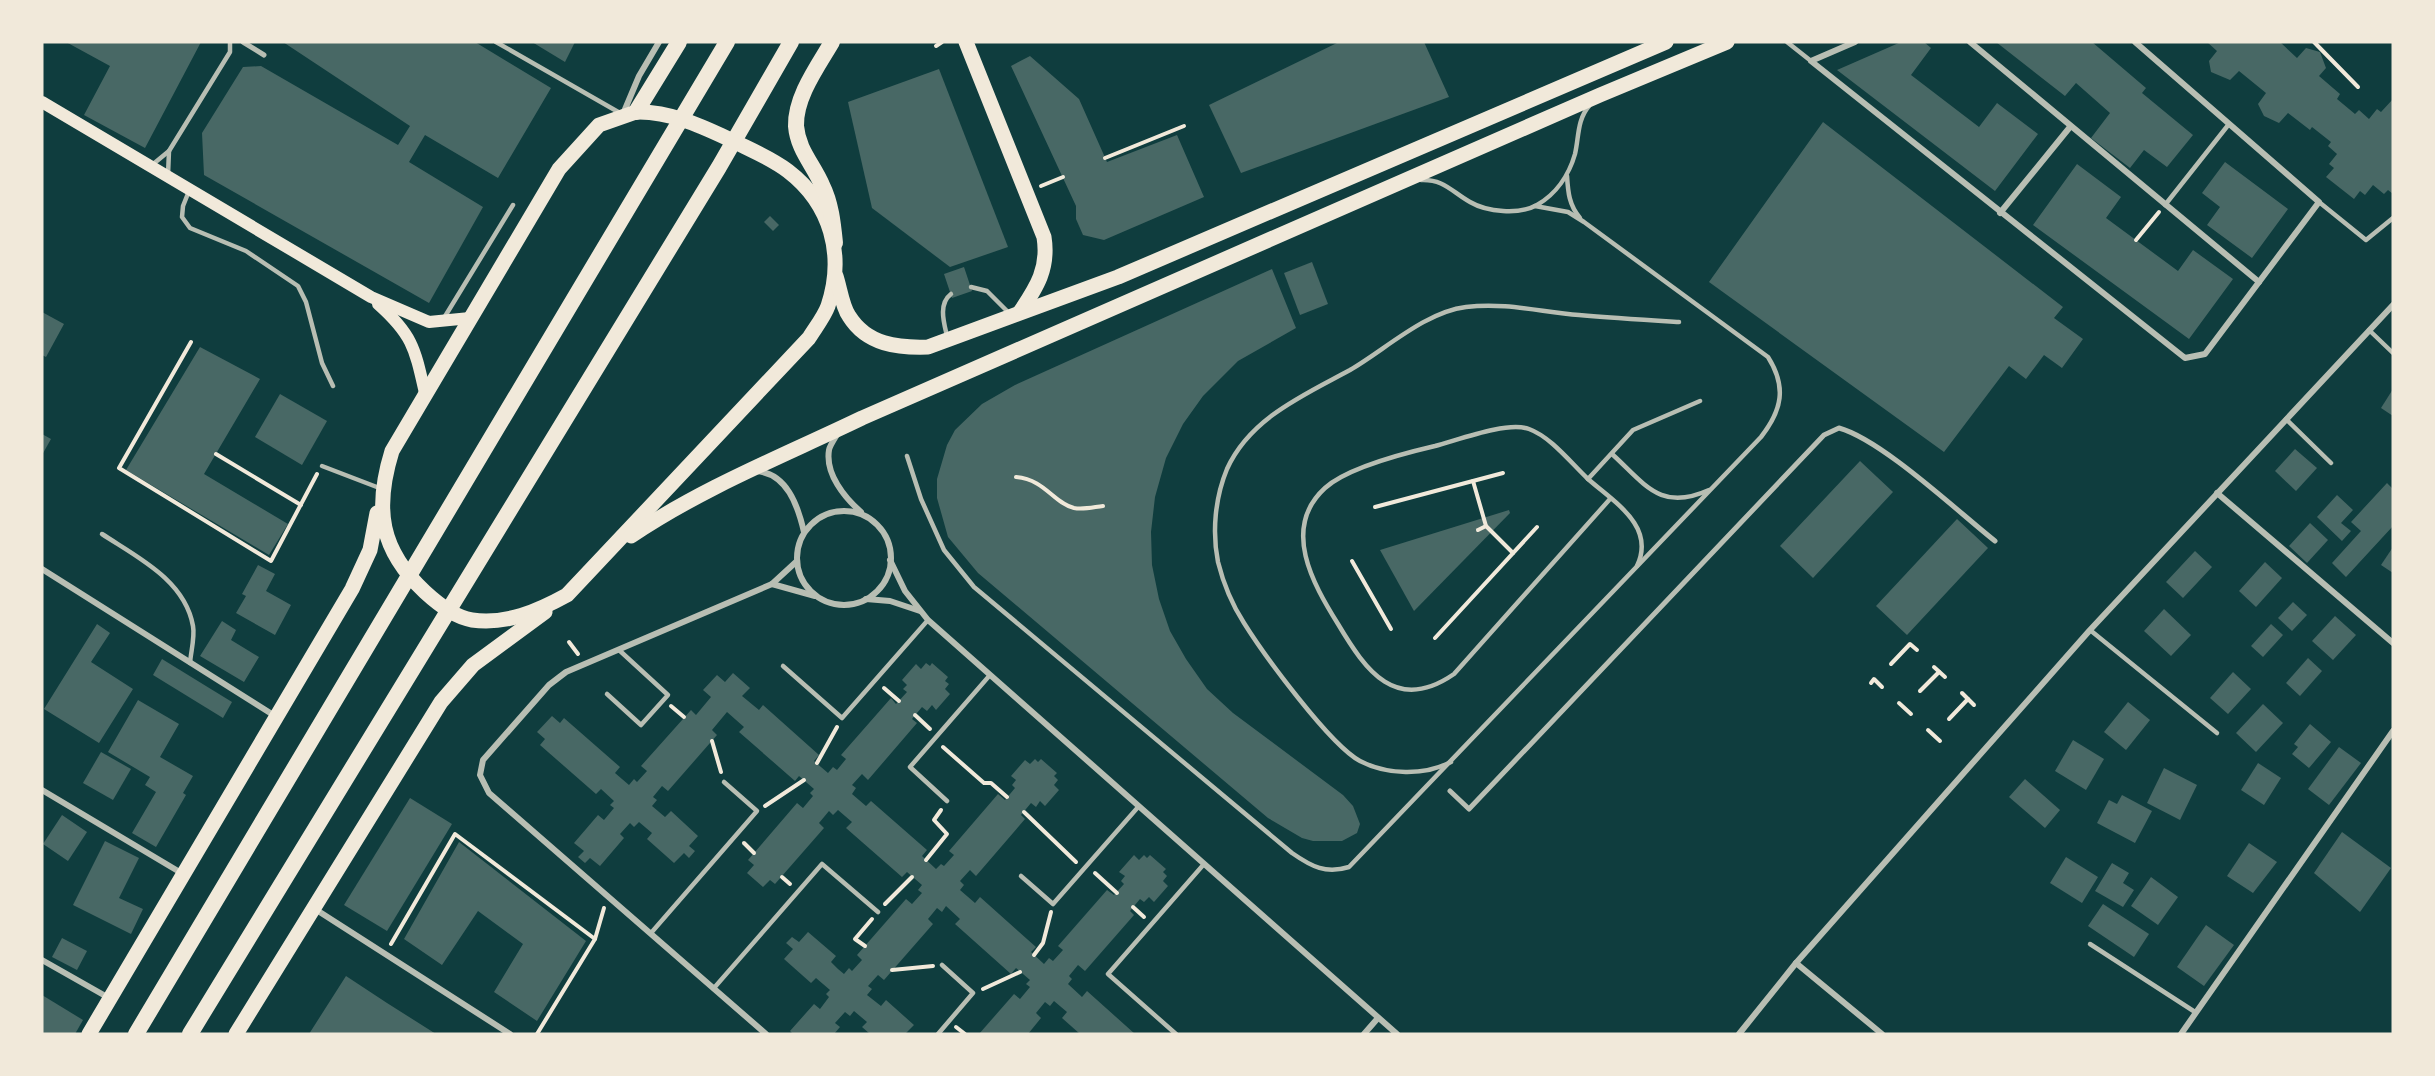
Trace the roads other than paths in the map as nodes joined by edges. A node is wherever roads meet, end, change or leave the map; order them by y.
1 (230, 42) edge
2 (243, 42) edge
3 (496, 42) edge
4 (659, 42) edge
5 (679, 42) edge
6 (791, 42) edge
7 (966, 42) edge
8 (1666, 42) edge
9 (1727, 42) edge
10 (1787, 42) edge
11 (1855, 42) edge
12 (1970, 42) edge
13 (2135, 42) edge
14 (832, 43) edge
15 (723, 49) edge
16 (264, 55) dead end
17 (1811, 62) junction
18 (1600, 94) junction
19 (42, 102) edge
20 (629, 113) junction
21 (2229, 124) junction
22 (2070, 127) junction
23 (169, 151) junction
24 (150, 167) junction
25 (1567, 174) junction
26 (168, 178) junction
27 (1410, 180) junction
28 (189, 191) junction
29 (2319, 202) junction
30 (513, 205) dead end
31 (2165, 205) junction
32 (1536, 206) junction
33 (2000, 213) junction
34 (2393, 218) edge
35 (1584, 222) junction
36 (835, 243) junction
37 (835, 273) junction
38 (2259, 282) junction
39 (971, 287) dead end
40 (951, 294) dead end
41 (371, 297) junction
42 (2393, 305) edge
43 (1016, 313) junction
44 (470, 318) junction
45 (442, 322) junction
46 (1679, 322) dead end
47 (2369, 330) junction
48 (948, 340) junction
49 (2393, 353) edge
50 (333, 386) dead end
51 (425, 393) junction
52 (1700, 401) dead end
53 (2286, 419) junction
54 (842, 428) junction
55 (1612, 454) junction
56 (907, 456) dead end
57 (2331, 463) dead end
58 (322, 466) road end
59 (746, 470) junction
60 (1588, 479) junction
61 (382, 489) junction
62 (1711, 489) junction
63 (2217, 493) junction
64 (1610, 499) junction
65 (864, 515) junction
66 (804, 532) junction
67 (102, 534) dead end
68 (1995, 542) dead end
69 (609, 550) junction
70 (890, 560) junction
71 (797, 561) junction
72 (42, 569) edge
73 (1635, 571) junction
74 (772, 584) junction
75 (567, 595) junction
76 (815, 596) junction
77 (866, 600) junction
78 (920, 612) junction
79 (928, 620) junction
80 (2090, 630) junction
81 (2393, 643) edge
82 (619, 650) junction
83 (190, 663) junction
84 (783, 666) dead end
85 (990, 675) junction
86 (607, 694) dead end
87 (276, 716) junction
88 (2393, 731) edge
89 (2217, 733) dead end
90 (1455, 760) junction
91 (724, 782) road end
92 (42, 790) edge
93 (1450, 791) dead end
94 (947, 801) road end
95 (1139, 806) junction
96 (1204, 864) junction
97 (183, 874) junction
98 (1021, 876) dead end
99 (314, 909) junction
100 (878, 912) dead end
101 (651, 933) junction
102 (2090, 944) dead end
103 (42, 960) edge
104 (1796, 963) junction
105 (942, 965) road end
106 (714, 988) junction
107 (109, 998) junction
108 (2195, 1012) junction
109 (1378, 1018) junction
110 (89, 1034) edge
111 (136, 1034) edge
112 (190, 1034) edge
113 (236, 1034) edge
114 (510, 1034) edge
115 (766, 1034) edge
116 (938, 1034) edge
117 (1176, 1034) edge
118 (1364, 1034) edge
119 (1397, 1034) edge
120 (1739, 1034) edge
121 (1882, 1034) edge
122 (2181, 1034) edge

1 - 23 lane
2 - 16 street
3 - 20 lane
4 - 20 street
5 - 20 highway
6 - 112 highway
7 - 43 main road
8 - 43 main road
9 - 18 main road
10 - 17 lane
11 - 17 street
12 - 22 street
13 - 21 street
14 - 36 highway
15 - 111 highway
17 - 33 street
18 - 25 lane
18 - 27 main road
19 - 24 main road
20 - 36 main road
20 - 44 main road
21 - 29 street
21 - 31 lane
22 - 31 street
22 - 33 street
23 - 24 lane
23 - 26 lane
24 - 26 main road
25 - 32 lane
25 - 35 lane
26 - 28 main road
27 - 32 lane
27 - 54 main road
28 - 41 main road
28 - 50 lane
29 - 34 lane
29 - 38 street
30 - 45 lane
31 - 38 street
32 - 35 lane
33 - 38 street
35 - 62 lane
36 - 37 main road
37 - 48 main road
37 - 69 main road
39 - 43 lane
40 - 48 lane
41 - 45 main road
41 - 51 main road
42 - 47 street
43 - 48 main road
44 - 45 main road
44 - 51 main road
46 - 90 lane
47 - 49 lane
47 - 53 street
51 - 61 main road
52 - 55 lane
53 - 57 lane
53 - 63 street
54 - 59 main road
54 - 65 street
55 - 60 lane
55 - 62 lane
56 - 90 lane
58 - 61 lane
59 - 66 street
59 - 69 main road
60 - 64 lane
60 - 64 lane
61 - 75 main road
61 - 87 main road
62 - 73 lane
63 - 80 street
63 - 81 street
64 - 73 lane
65 - 66 street
65 - 70 street
66 - 71 street
67 - 83 lane
68 - 93 street
69 - 75 main road
70 - 77 street
70 - 78 street
71 - 74 street
71 - 76 street
72 - 83 street
73 - 90 lane
74 - 76 street
74 - 82 street
75 - 99 main road
76 - 77 street
77 - 78 street
78 - 79 street
79 - 84 lane
79 - 85 street
80 - 89 lane
80 - 104 street
82 - 86 lane
82 - 101 street
83 - 87 street
85 - 94 lane
85 - 95 street
87 - 97 main road
88 - 108 street
91 - 101 lane
92 - 97 street
95 - 96 street
95 - 98 lane
96 - 109 street
96 - 117 lane
97 - 107 main road
99 - 113 main road
99 - 114 street
100 - 106 lane
101 - 106 street
102 - 108 lane
103 - 107 street
104 - 120 street
104 - 121 street
105 - 116 lane
106 - 115 street
107 - 110 main road
108 - 122 street
109 - 118 street
109 - 119 street

